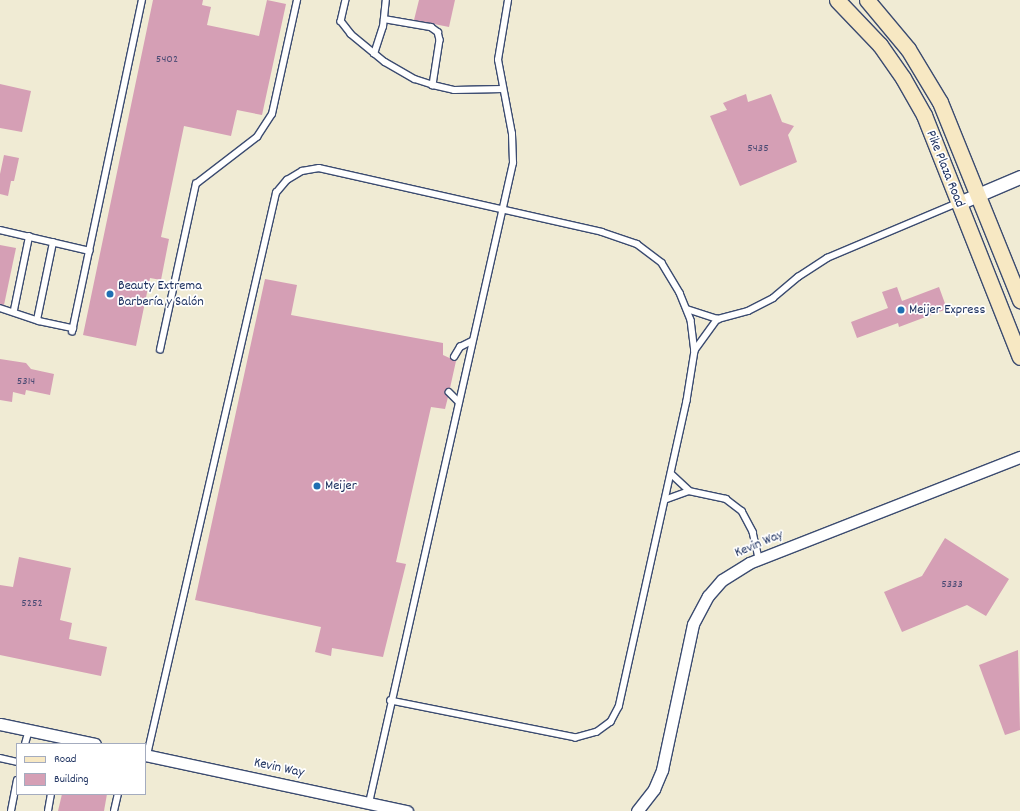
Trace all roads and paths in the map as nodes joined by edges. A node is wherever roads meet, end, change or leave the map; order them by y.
1 (142, 0) edge
2 (297, 0) edge
3 (346, 0) edge
4 (386, 0) edge
5 (508, 0) edge
6 (837, 0) edge
7 (866, 0) edge
8 (384, 19) junction
9 (374, 54) junction
10 (433, 86) junction
11 (503, 89) junction
12 (1020, 177) edge
13 (978, 194) junction
14 (959, 202) junction
15 (501, 208) junction
16 (0, 230) edge
17 (29, 237) junction
18 (53, 243) junction
19 (90, 251) junction
20 (1020, 300) edge
21 (0, 308) edge
22 (687, 309) junction
23 (14, 310) junction
24 (718, 319) junction
25 (37, 320) junction
26 (472, 341) junction
27 (160, 350) dead end
28 (695, 351) junction
29 (454, 357) dead end
30 (1020, 358) edge
31 (449, 392) dead end
32 (459, 402) junction
33 (1020, 457) edge
34 (672, 475) junction
35 (689, 491) junction
36 (667, 498) junction
37 (759, 559) junction
38 (392, 701) junction
39 (0, 724) edge
40 (28, 730) junction
41 (25, 743) edge
42 (90, 743) edge
43 (146, 755) edge
44 (0, 758) edge
45 (16, 762) edge
46 (16, 786) edge
47 (51, 795) edge
48 (118, 795) edge
49 (369, 803) junction
50 (11, 811) edge
51 (48, 811) edge
52 (114, 811) edge
53 (407, 811) edge
54 (637, 811) edge

1 - 19 lane
2 - 27 lane
3 - 9 lane
4 - 8 lane
5 - 11 lane
6 - 14 main road, Pike Plaza Road
7 - 13 main road, Pike Plaza Road
8 - 9 lane
8 - 10 lane
9 - 10 lane
10 - 11 lane
11 - 15 lane
12 - 13 street
13 - 14 street
13 - 20 main road, Pike Plaza Road
14 - 24 lane
14 - 30 main road, Pike Plaza Road
15 - 22 lane
15 - 26 lane
15 - 43 lane
16 - 17 lane
17 - 18 lane
17 - 23 lane
18 - 19 lane
18 - 25 lane
19 - 25 lane
21 - 23 lane
22 - 24 lane
22 - 28 lane
23 - 25 lane
24 - 28 lane
26 - 29 lane
26 - 32 lane
28 - 34 lane
31 - 32 lane
32 - 38 lane
33 - 37 street, Kevin Way
34 - 35 lane
34 - 36 lane
35 - 36 lane
35 - 37 lane
36 - 38 lane
37 - 54 street, Kevin Way
38 - 49 lane
39 - 40 street
40 - 41 lane
40 - 42 street
43 - 49 street, Kevin Way
44 - 45 lane
46 - 50 lane
47 - 51 lane
48 - 52 lane
49 - 53 street, Kevin Way

